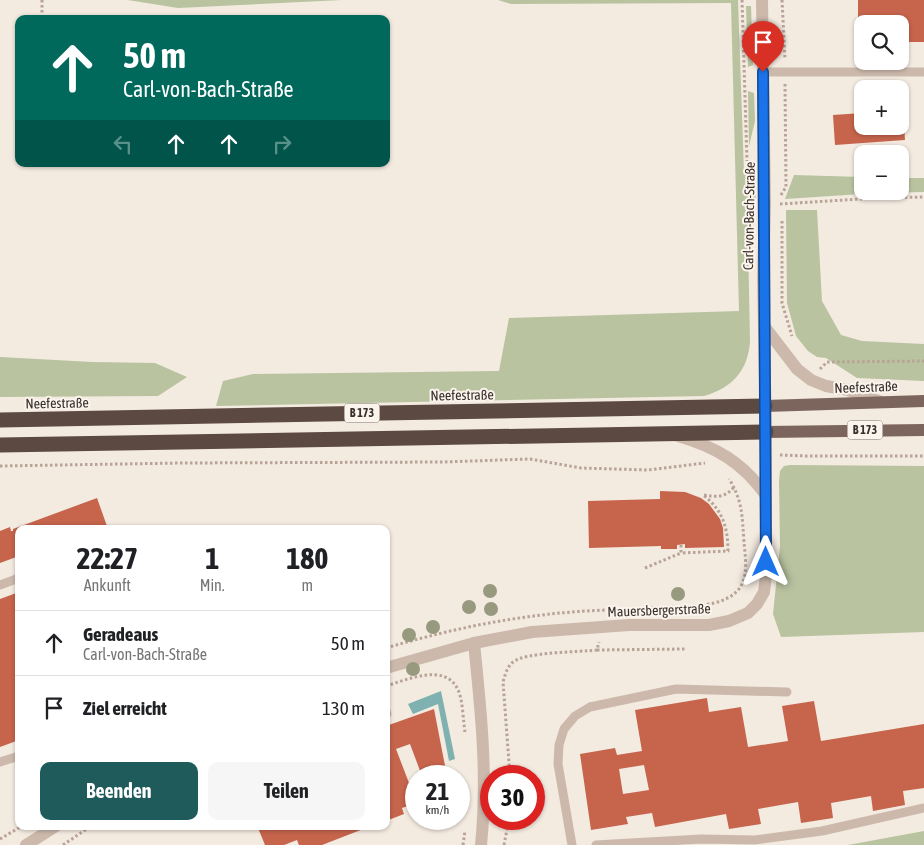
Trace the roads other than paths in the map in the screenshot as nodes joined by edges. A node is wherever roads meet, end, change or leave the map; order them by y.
1 (762, 0) edge
2 (763, 72) junction
3 (924, 72) edge
4 (764, 326) junction
5 (924, 401) edge
6 (881, 402) junction
7 (765, 406) junction
8 (0, 420) edge
9 (924, 430) edge
10 (766, 432) junction
11 (668, 433) junction
12 (0, 445) edge
13 (765, 494) junction
14 (15, 579) edge
15 (0, 584) edge
16 (474, 643) junction
17 (390, 667) edge
18 (787, 692) dead end
19 (15, 757) edge
20 (0, 762) edge
21 (924, 808) edge
22 (50, 830) edge
23 (26, 845) edge
24 (481, 845) edge
25 (572, 845) edge
26 (596, 845) edge

1 - 2 street, Carl-von-Bach-Straße
2 - 3 lane
2 - 4 street, Carl-von-Bach-Straße
4 - 6 street
4 - 7 street, Carl-von-Bach-Straße
5 - 6 main road, Neefestraße / B 173
6 - 7 main road, Neefestraße / B 173
7 - 8 highway, Neefestraße / B 173
7 - 10 street, Carl-von-Bach-Straße
9 - 10 main road, B 173
10 - 11 highway, B 173
10 - 13 street, Mauersbergerstraße
11 - 12 highway, B 173
11 - 13 street
13 - 16 street, Mauersbergerstraße
14 - 15 lane
16 - 17 street, Mauersbergerstraße
16 - 24 street
18 - 25 lane
19 - 20 lane
21 - 26 lane
22 - 23 street

